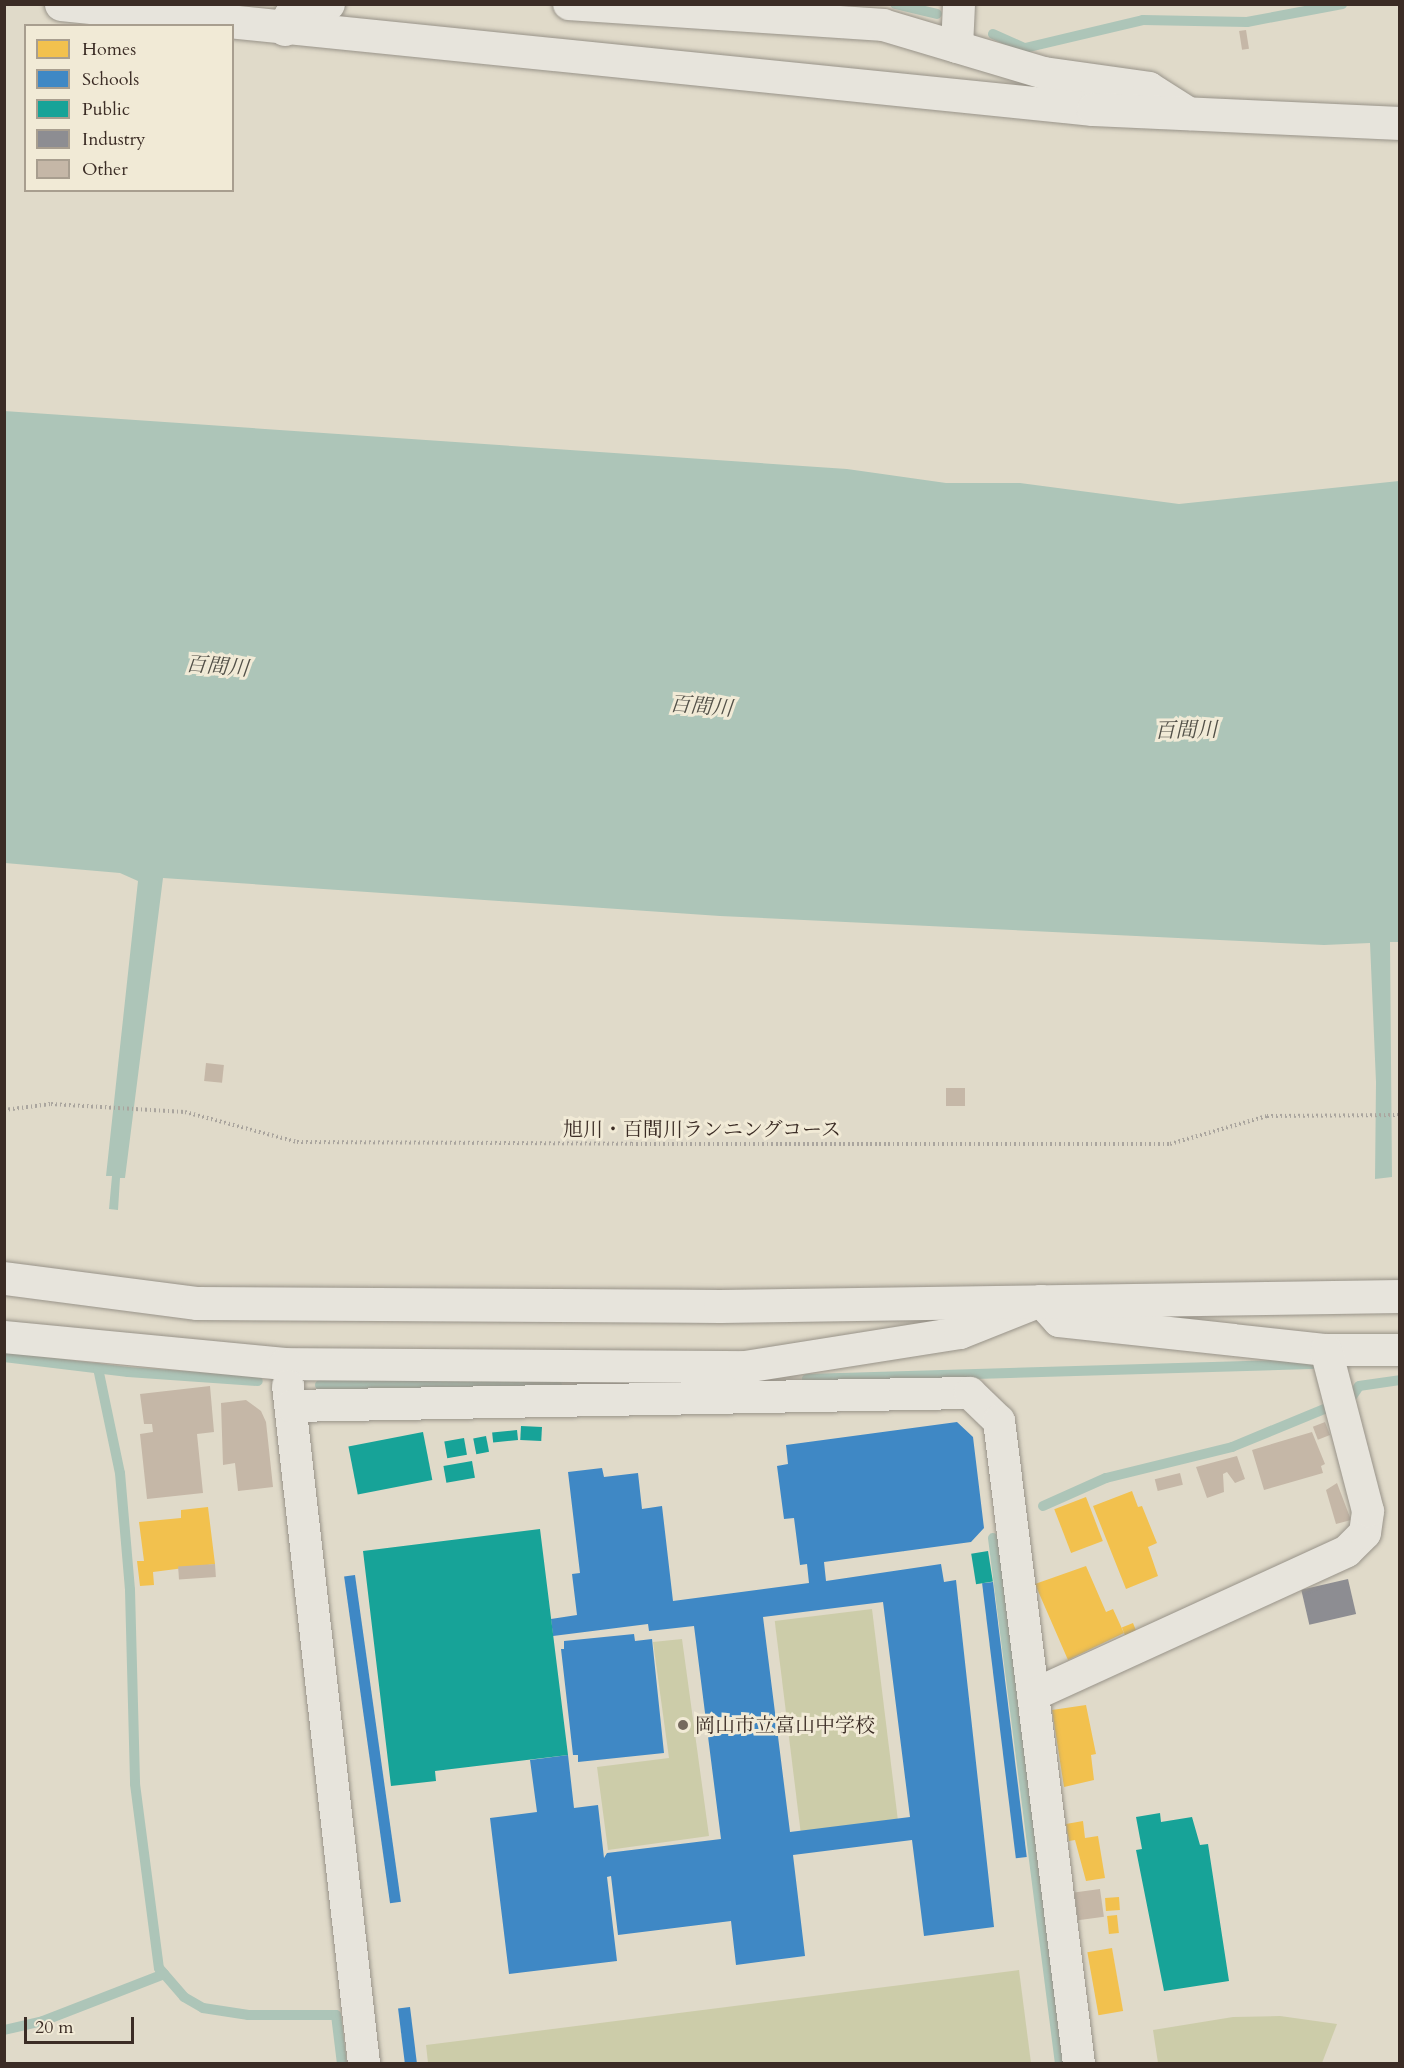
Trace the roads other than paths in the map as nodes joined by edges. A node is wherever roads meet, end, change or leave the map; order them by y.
1 (61, 4) edge
2 (328, 4) edge
3 (568, 4) edge
4 (967, 6) edge
5 (233, 24) edge
6 (234, 24) edge
7 (285, 30) junction
8 (957, 47) junction
9 (1190, 114) junction
10 (1400, 123) edge
11 (4, 1278) edge
12 (1400, 1296) edge
13 (1041, 1301) junction
14 (4, 1337) edge
15 (1326, 1350) junction
16 (1400, 1350) edge
17 (285, 1364) junction
18 (745, 1366) junction
19 (746, 1399) junction
20 (291, 1406) junction
21 (1033, 1695) junction
22 (364, 2064) edge
23 (1079, 2064) edge

1 - 5 street
2 - 7 street
3 - 8 street
4 - 8 street
6 - 7 street
7 - 9 street
8 - 9 street
9 - 10 street
11 - 13 street
12 - 13 street
13 - 15 street
13 - 18 street
14 - 17 street
15 - 16 street
15 - 21 street
17 - 18 street
17 - 20 street
18 - 19 street
19 - 20 street
19 - 21 street
20 - 22 street
21 - 23 street

